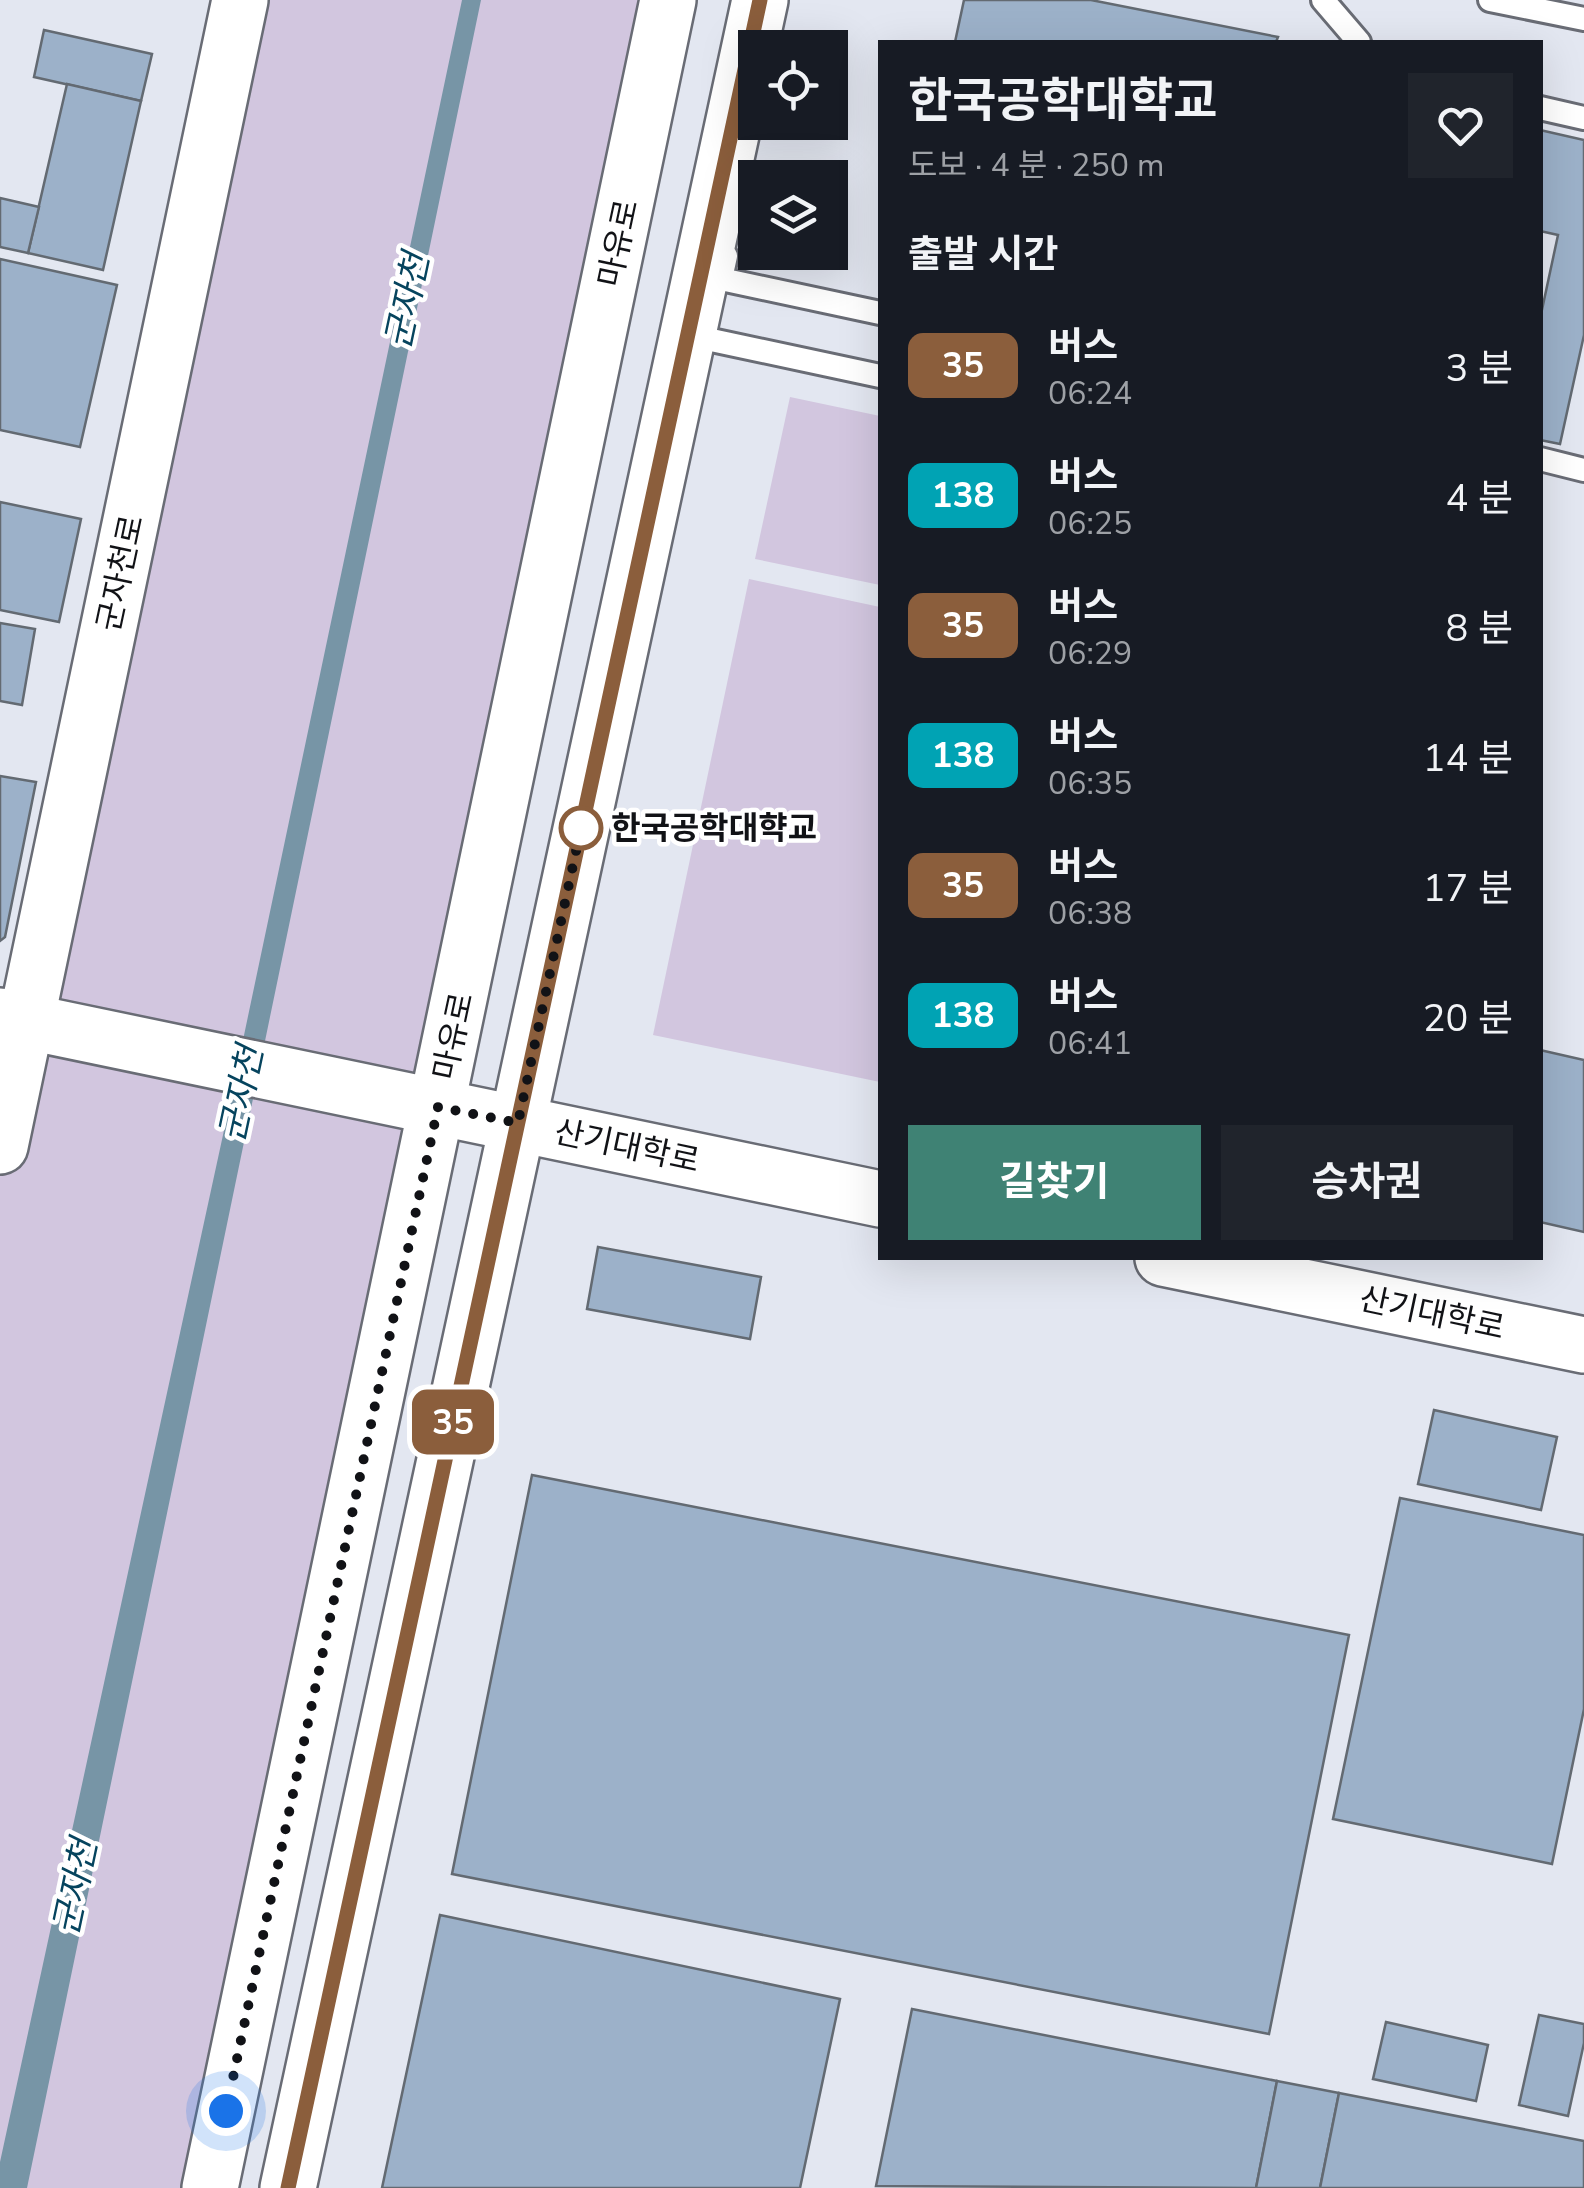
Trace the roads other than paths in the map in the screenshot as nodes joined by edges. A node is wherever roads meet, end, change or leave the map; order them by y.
1 (240, 0) edge
2 (668, 0) edge
3 (760, 0) edge
4 (778, 0) edge
5 (1324, 0) edge
6 (1490, 0) edge
7 (1584, 19) edge
8 (772, 30) edge
9 (1357, 40) edge
10 (1543, 109) edge
11 (1584, 118) edge
12 (750, 140) edge
13 (878, 313) edge
14 (688, 335) junction
15 (878, 376) edge
16 (1543, 460) edge
17 (1584, 470) edge
18 (13, 1018) edge
19 (438, 1107) junction
20 (518, 1123) junction
21 (0, 1146) edge
22 (878, 1198) edge
23 (1174, 1260) edge
24 (1584, 1345) edge
25 (210, 2188) edge
26 (288, 2188) edge

1 - 18 street, 군자천로
2 - 19 street, 마유로
3 - 14 street
4 - 8 lane
5 - 9 lane
6 - 7 lane
10 - 11 lane
12 - 13 lane
14 - 15 lane
14 - 20 street
16 - 17 lane
18 - 19 street, 산기대학로
18 - 21 street, 군자천로
19 - 20 street, 산기대학로
19 - 25 street, 마유로
20 - 22 street, 산기대학로
20 - 26 street
23 - 24 street, 산기대학로

